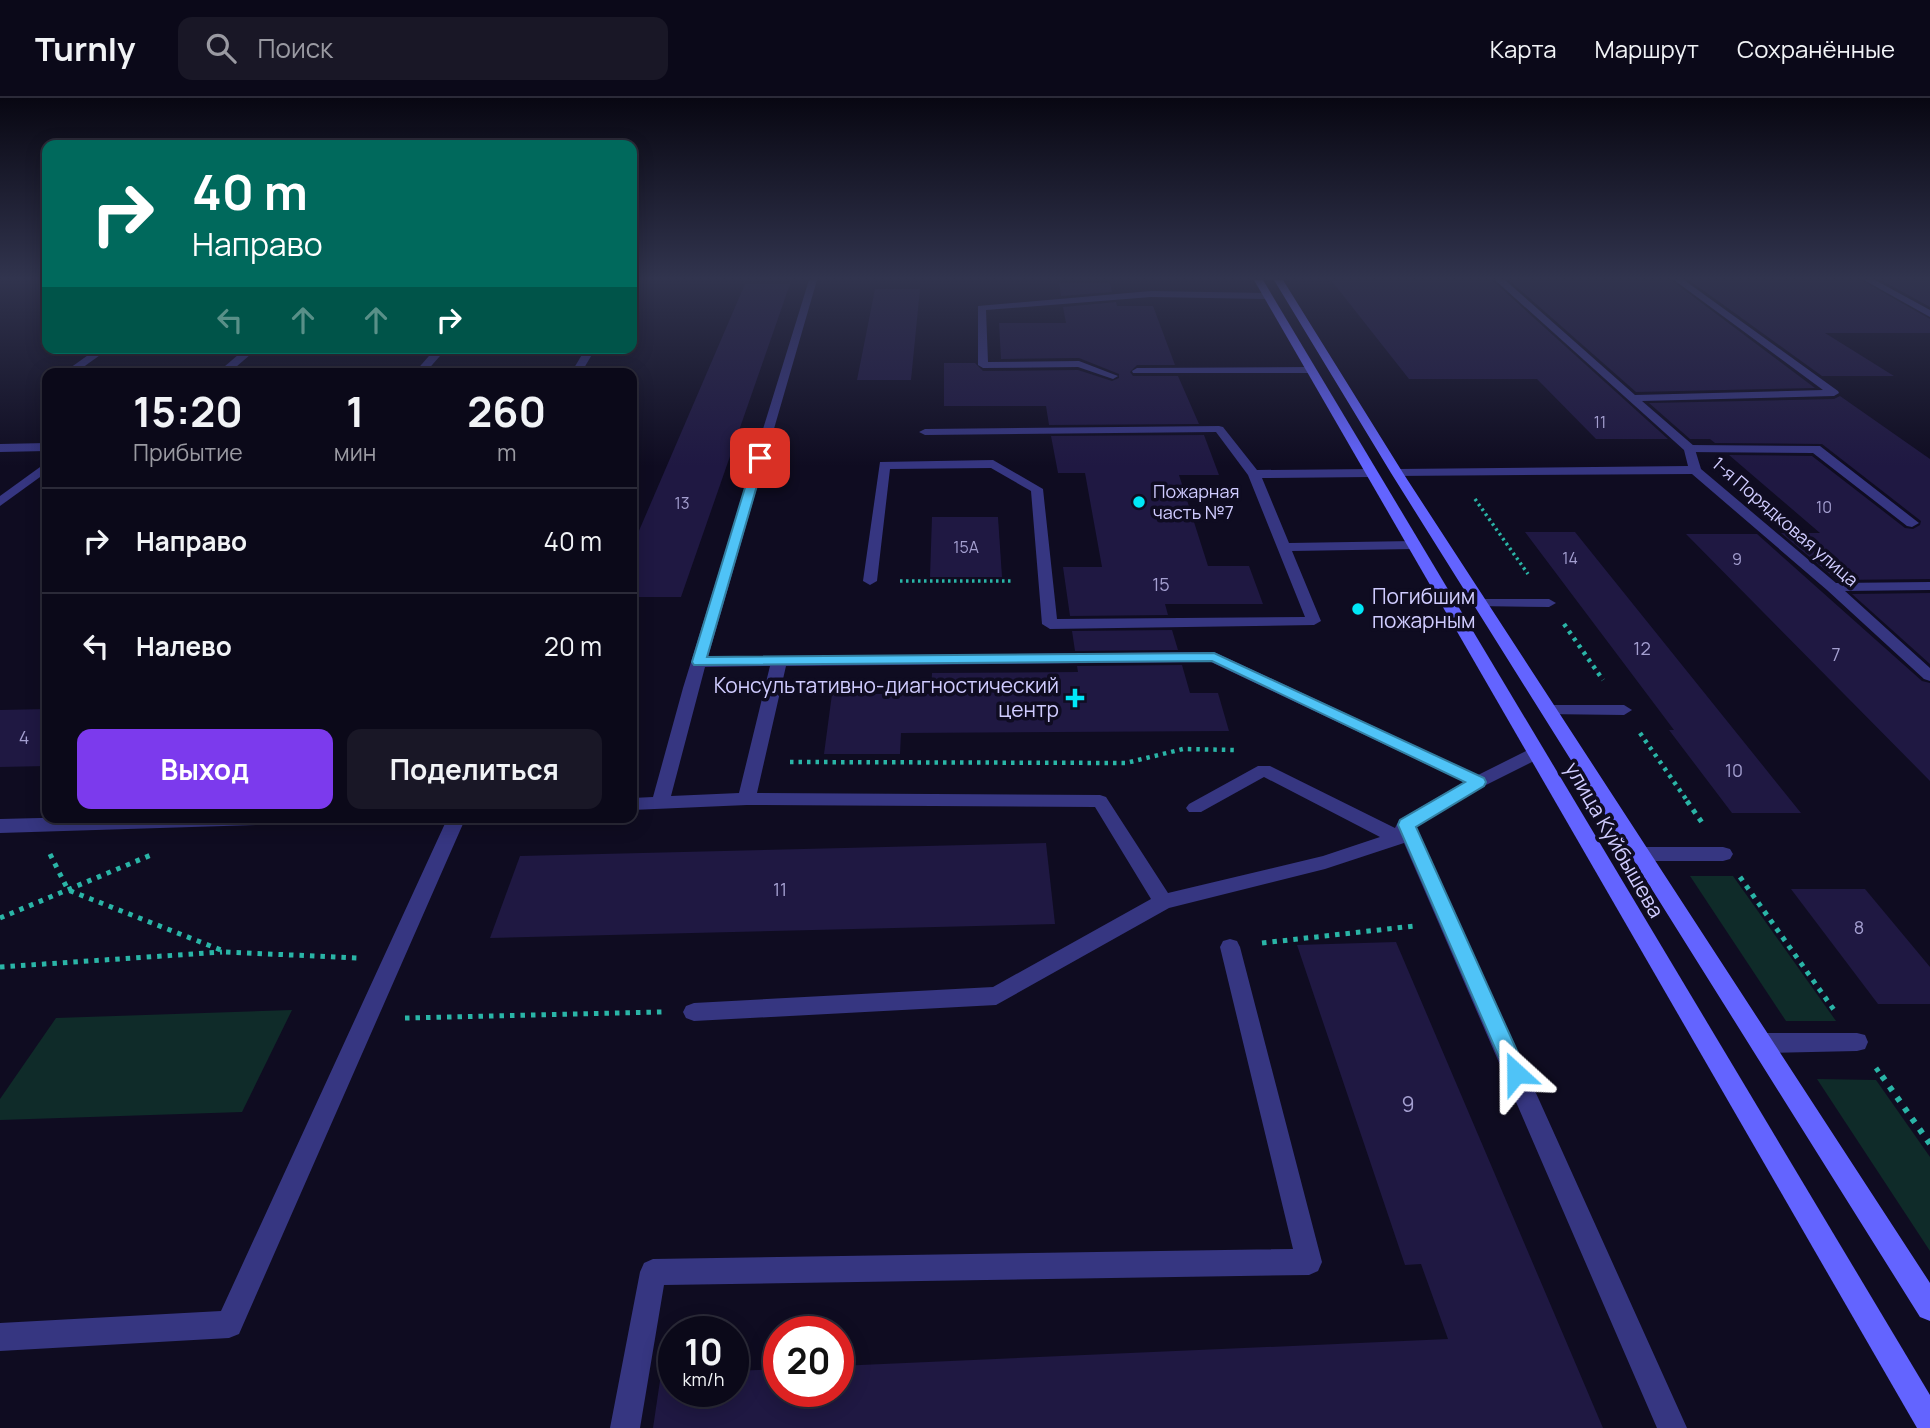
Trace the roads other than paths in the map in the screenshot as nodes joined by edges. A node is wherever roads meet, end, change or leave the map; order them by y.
1 (794, 342) edge
2 (982, 342) edge
3 (1295, 342) edge
4 (1305, 342) edge
5 (1570, 342) edge
6 (1764, 342) edge
7 (97, 354) edge
8 (246, 354) edge
9 (436, 354) edge
10 (76, 368) edge
11 (228, 368) edge
12 (424, 368) edge
13 (1310, 370) junction
14 (1137, 371) dead end
15 (1113, 376) dead end
16 (1634, 398) junction
17 (925, 432) dead end
18 (42, 447) edge
19 (0, 448) edge
20 (1690, 449) junction
21 (42, 470) edge
22 (1695, 470) junction
23 (1397, 473) junction
24 (1254, 474) junction
25 (1372, 474) junction
26 (0, 502) edge
27 (1912, 523) dead end
28 (1414, 545) junction
29 (1282, 547) junction
30 (870, 581) road end
31 (1930, 586) edge
32 (1832, 587) junction
33 (1480, 603) junction
34 (1549, 603) road end
35 (699, 662) junction
36 (779, 662) junction
37 (1930, 676) edge
38 (1549, 710) junction
39 (1624, 710) road end
40 (1536, 753) junction
41 (1478, 782) junction
42 (747, 799) junction
43 (660, 803) junction
44 (637, 804) edge
45 (1195, 807) dead end
46 (106, 823) edge
47 (454, 823) edge
48 (0, 825) edge
49 (1402, 831) junction
50 (1640, 854) junction
51 (1723, 854) road end
52 (1163, 902) junction
53 (1230, 947) road end
54 (694, 1012) road end
55 (1857, 1042) road end
56 (1761, 1043) junction
57 (1930, 1307) edge
58 (0, 1337) edge
59 (1930, 1423) edge
60 (625, 1428) edge
61 (1672, 1428) edge

1 - 35 street
2 - 15 street
3 - 13 main road, улица Куйбышева
4 - 23 main road, улица Куйбышева
5 - 16 street, 1-я Порядковая улица
6 - 16 street
7 - 10 street
8 - 11 street
9 - 12 street
13 - 14 street
13 - 25 main road, улица Куйбышева
16 - 20 street, 1-я Порядковая улица
17 - 24 street
18 - 19 street
20 - 22 street, 1-я Порядковая улица
20 - 27 street
21 - 26 street
22 - 23 street
22 - 32 street, 1-я Порядковая улица
23 - 25 main road
23 - 33 main road, улица Куйбышева
24 - 25 street
24 - 29 street
25 - 28 main road, улица Куйбышева
28 - 29 street
28 - 40 main road, улица Куйбышева
29 - 30 street
31 - 32 street
32 - 37 street, 1-я Порядковая улица
33 - 34 street
33 - 38 main road, улица Куйбышева
35 - 36 street
35 - 43 street
36 - 41 street
36 - 42 street
38 - 39 street
38 - 50 main road, улица Куйбышева
40 - 41 street
40 - 59 main road, улица Куйбышева
41 - 49 street
42 - 43 street
42 - 52 street
43 - 44 street
45 - 49 street
46 - 48 street
47 - 58 street
49 - 52 street
49 - 61 street
50 - 51 street
50 - 56 main road, улица Куйбышева
52 - 54 street
53 - 60 street
55 - 56 street
56 - 57 main road, улица Куйбышева

